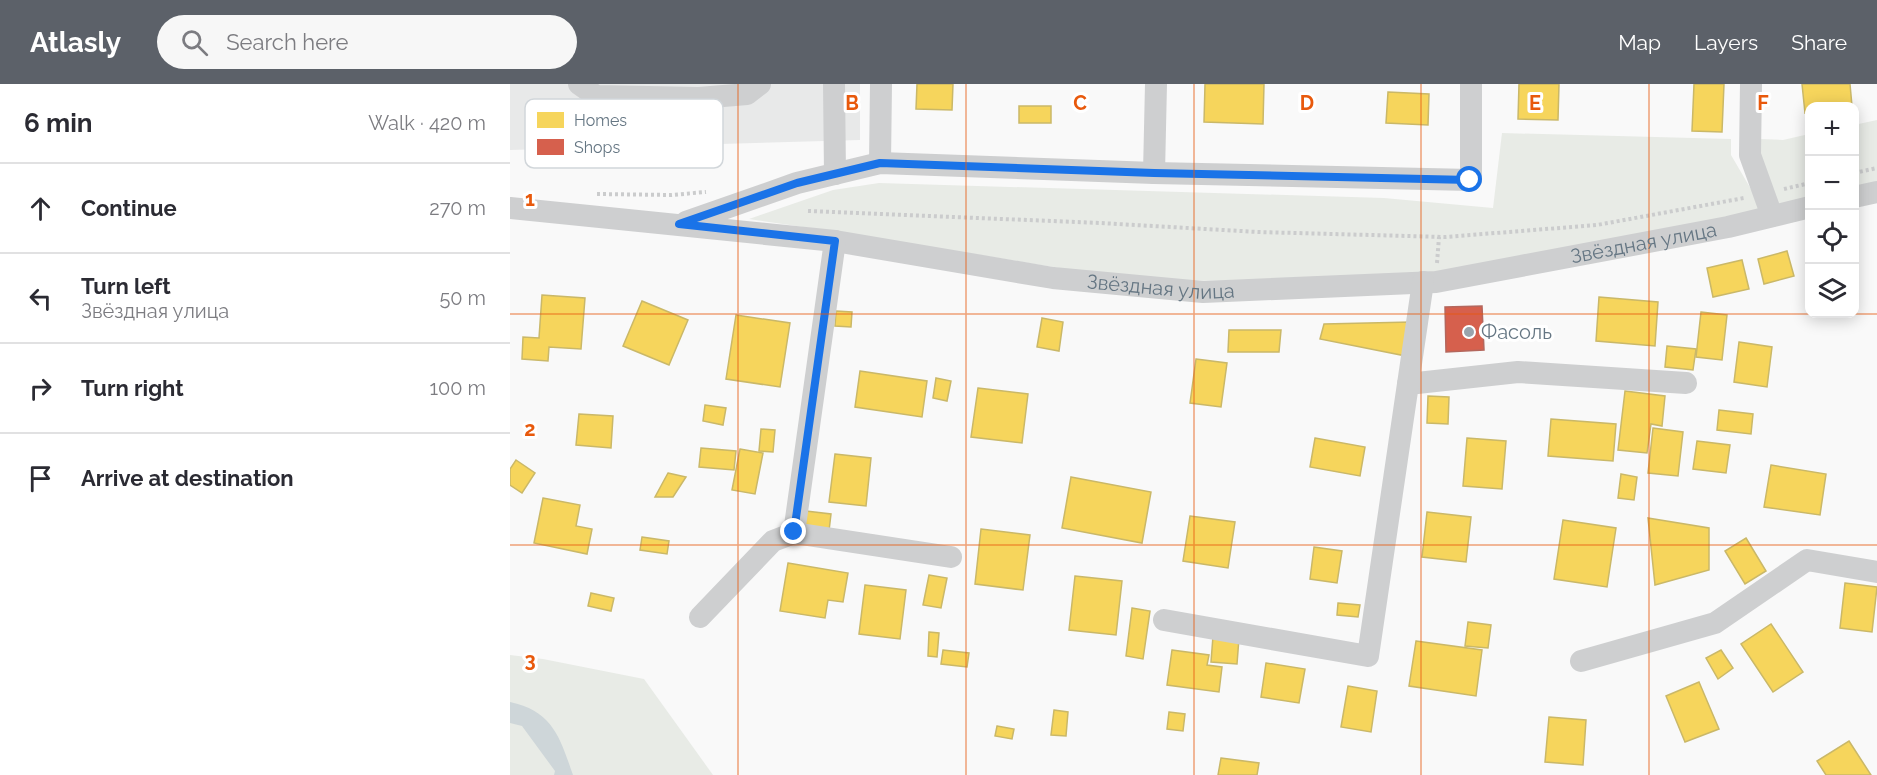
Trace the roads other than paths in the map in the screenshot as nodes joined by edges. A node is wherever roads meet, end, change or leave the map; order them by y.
1 (579, 84) edge
2 (760, 84) edge
3 (834, 84) edge
4 (881, 84) edge
5 (1156, 84) edge
6 (1471, 84) edge
7 (1751, 84) edge
8 (880, 163) junction
9 (1154, 173) junction
10 (835, 174) junction
11 (1877, 192) edge
12 (1859, 196) edge
13 (510, 208) edge
14 (1805, 208) edge
15 (1772, 216) junction
16 (679, 224) junction
17 (835, 241) junction
18 (1430, 277) junction
19 (1686, 383) dead end
20 (1408, 384) junction
21 (794, 532) junction
22 (951, 557) dead end
23 (1877, 572) edge
24 (700, 617) dead end
25 (1164, 620) dead end
26 (1581, 661) dead end

1 - 2 street
3 - 10 street
4 - 8 street
5 - 9 street
6 - 9 street
7 - 15 street
8 - 9 street
8 - 10 street
10 - 16 street
11 - 12 street
13 - 16 street, Звёздная улица
14 - 15 street, Звёздная улица
15 - 18 street, Звёздная улица
16 - 17 street, Звёздная улица
17 - 18 street, Звёздная улица
17 - 21 street
18 - 20 street
19 - 20 street
20 - 25 street
21 - 22 street
21 - 24 street
23 - 26 street

